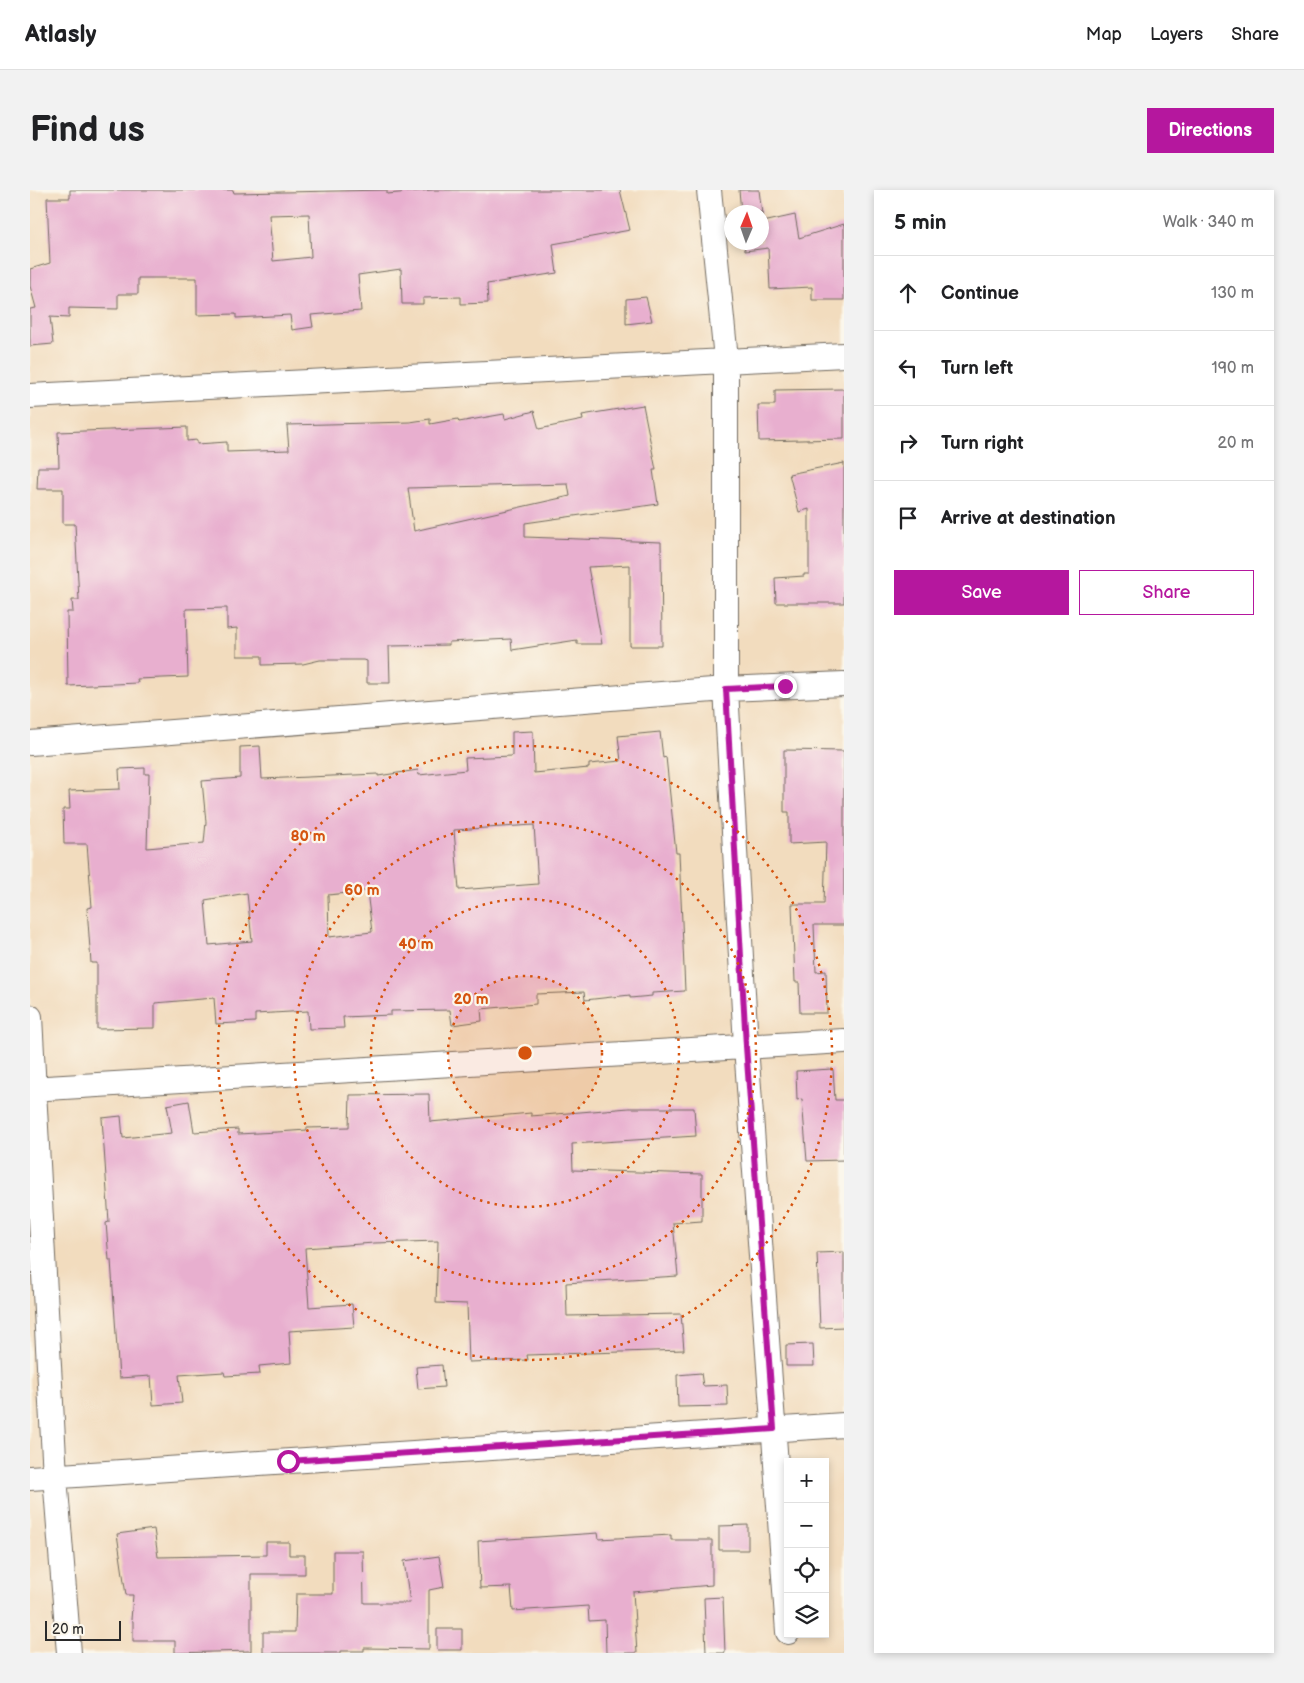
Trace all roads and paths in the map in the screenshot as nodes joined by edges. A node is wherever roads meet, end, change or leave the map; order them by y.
1 (709, 190) edge
2 (844, 355) edge
3 (726, 359) junction
4 (30, 396) edge
5 (844, 684) edge
6 (726, 689) junction
7 (30, 743) edge
8 (30, 1016) edge
9 (844, 1041) edge
10 (746, 1046) junction
11 (32, 1088) edge
12 (844, 1425) edge
13 (774, 1429) junction
14 (54, 1476) junction
15 (30, 1478) edge
16 (785, 1593) edge
17 (788, 1638) edge
18 (69, 1653) edge
19 (789, 1653) edge

1 - 3 street
2 - 3 street
3 - 4 street
3 - 6 street
5 - 6 street
6 - 7 street
6 - 10 street
8 - 11 street
9 - 10 street
10 - 11 street
10 - 13 street
11 - 14 street
12 - 13 street
13 - 14 street
13 - 16 street
14 - 15 street
14 - 18 street
17 - 19 street

